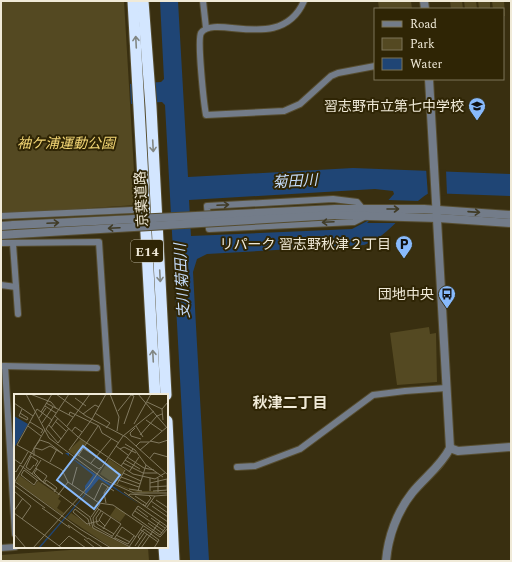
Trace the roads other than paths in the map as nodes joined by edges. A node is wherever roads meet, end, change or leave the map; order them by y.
1 (134, 1) edge
2 (144, 1) edge
3 (203, 1) edge
4 (304, 1) edge
5 (206, 28) junction
6 (374, 66) edge
7 (429, 80) edge
8 (132, 210) dead end
9 (335, 212) junction
10 (364, 212) junction
11 (437, 214) junction
12 (511, 215) edge
13 (1, 216) edge
14 (511, 223) edge
15 (1, 226) edge
16 (1, 235) edge
17 (1, 243) edge
18 (13, 244) junction
19 (1, 285) edge
20 (16, 287) junction
21 (18, 314) dead end
22 (3, 366) edge
23 (97, 368) dead end
24 (446, 388) junction
25 (109, 394) edge
26 (155, 394) edge
27 (166, 394) edge
28 (168, 441) edge
29 (511, 447) edge
30 (450, 448) junction
31 (237, 467) dead end
32 (14, 520) edge
33 (14, 547) edge
34 (1, 548) edge
35 (164, 548) edge
36 (165, 561) edge
37 (174, 561) edge
38 (386, 561) edge

26 -> 1 highway, 京葉道路 / E14
2 -> 27 highway, 京葉道路 / E14
3 - 5 street
4 - 5 street
5 - 6 street
7 - 11 street
8 - 13 street
9 - 10 street
15 -> 9 street, bridge
9 -> 16 street, bridge
10 -> 10 street
10 - 11 street
10 -> 11 street
11 -> 12 street
11 - 14 street
11 - 24 street
17 - 18 street
18 - 20 street
18 - 25 street
19 - 20 street
20 - 21 street
22 - 23 street
22 - 32 street
24 - 30 street
24 - 31 street
28 - 37 highway
29 - 30 street
30 - 38 street
33 - 34 street
35 - 36 highway

